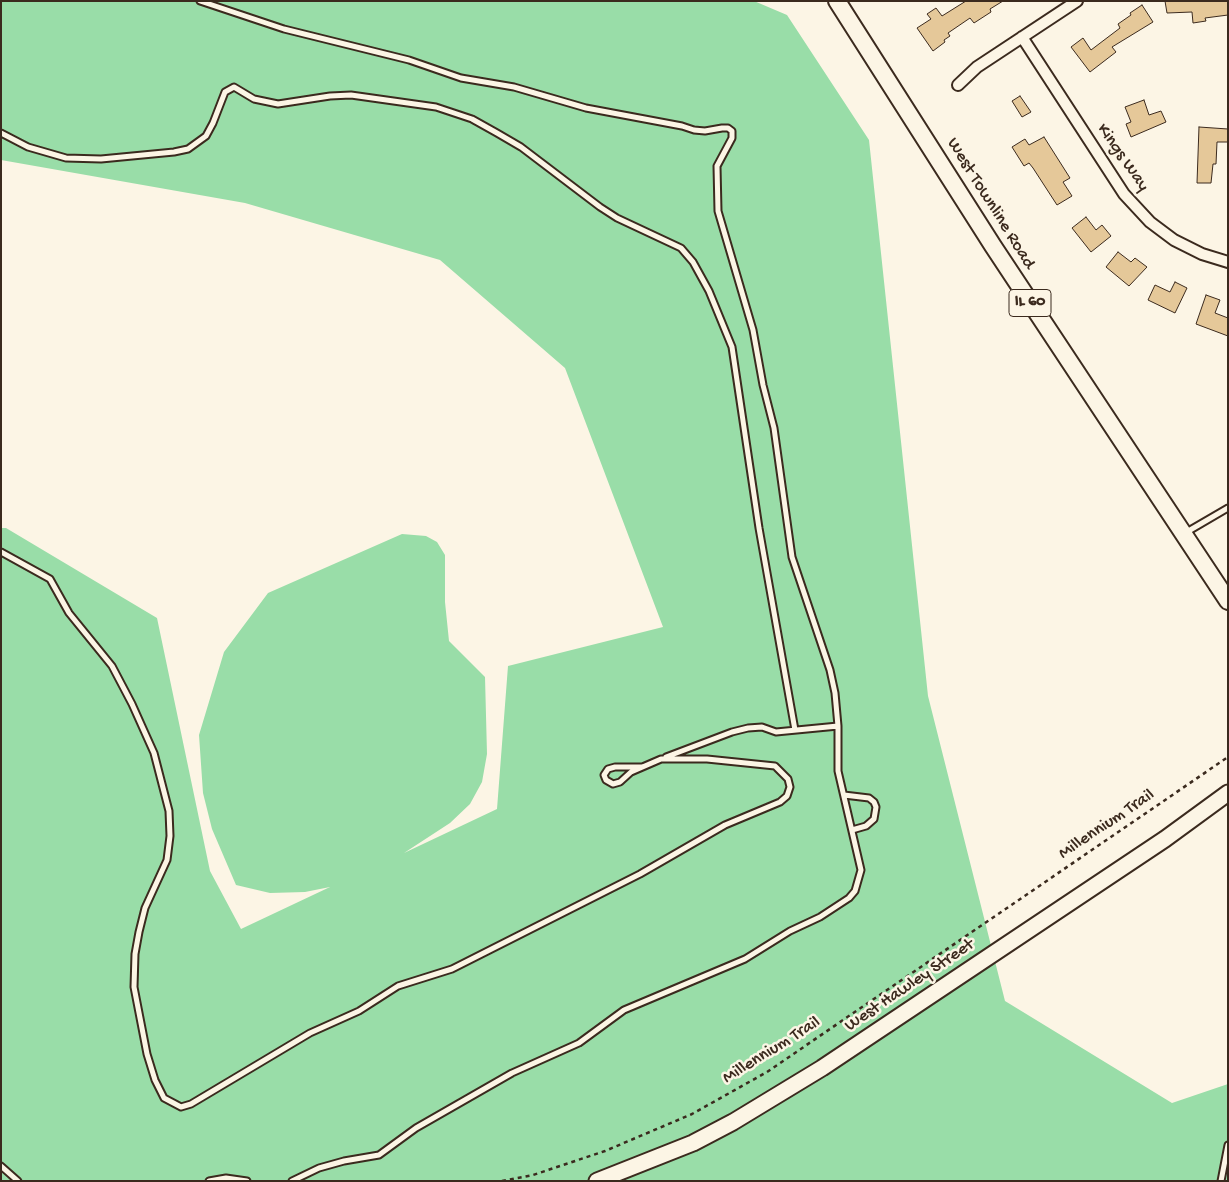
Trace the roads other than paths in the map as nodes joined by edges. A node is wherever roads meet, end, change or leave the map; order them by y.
1 (200, 1) edge
2 (836, 1) edge
3 (1077, 1) edge
4 (1022, 36) junction
5 (958, 85) dead end
6 (1, 133) edge
7 (1228, 262) edge
8 (1228, 508) edge
9 (1182, 534) junction
10 (1, 552) edge
11 (1228, 602) edge
12 (838, 726) junction
13 (795, 730) junction
14 (661, 759) junction
15 (642, 766) junction
16 (1228, 793) edge
17 (844, 795) junction
18 (852, 830) junction
19 (1228, 1145) edge
20 (1, 1166) edge
21 (18, 1181) edge
22 (209, 1181) edge
23 (247, 1181) edge
24 (292, 1181) edge
25 (597, 1181) edge
26 (1221, 1181) edge

1 - 12 lane
2 - 9 main road, West Townline Road / IL 60
3 - 4 street
4 - 5 street
4 - 7 street, Kings Way
6 - 13 lane
8 - 9 lane
9 - 11 main road, West Townline Road / IL 60
10 - 14 lane
12 - 13 lane
12 - 17 lane
13 - 14 lane
14 - 15 lane
15 - 15 lane
16 - 25 street, West Hawley Street
17 - 18 lane
17 - 18 lane
18 - 24 lane
19 - 26 lane
20 - 21 lane
22 - 23 lane

